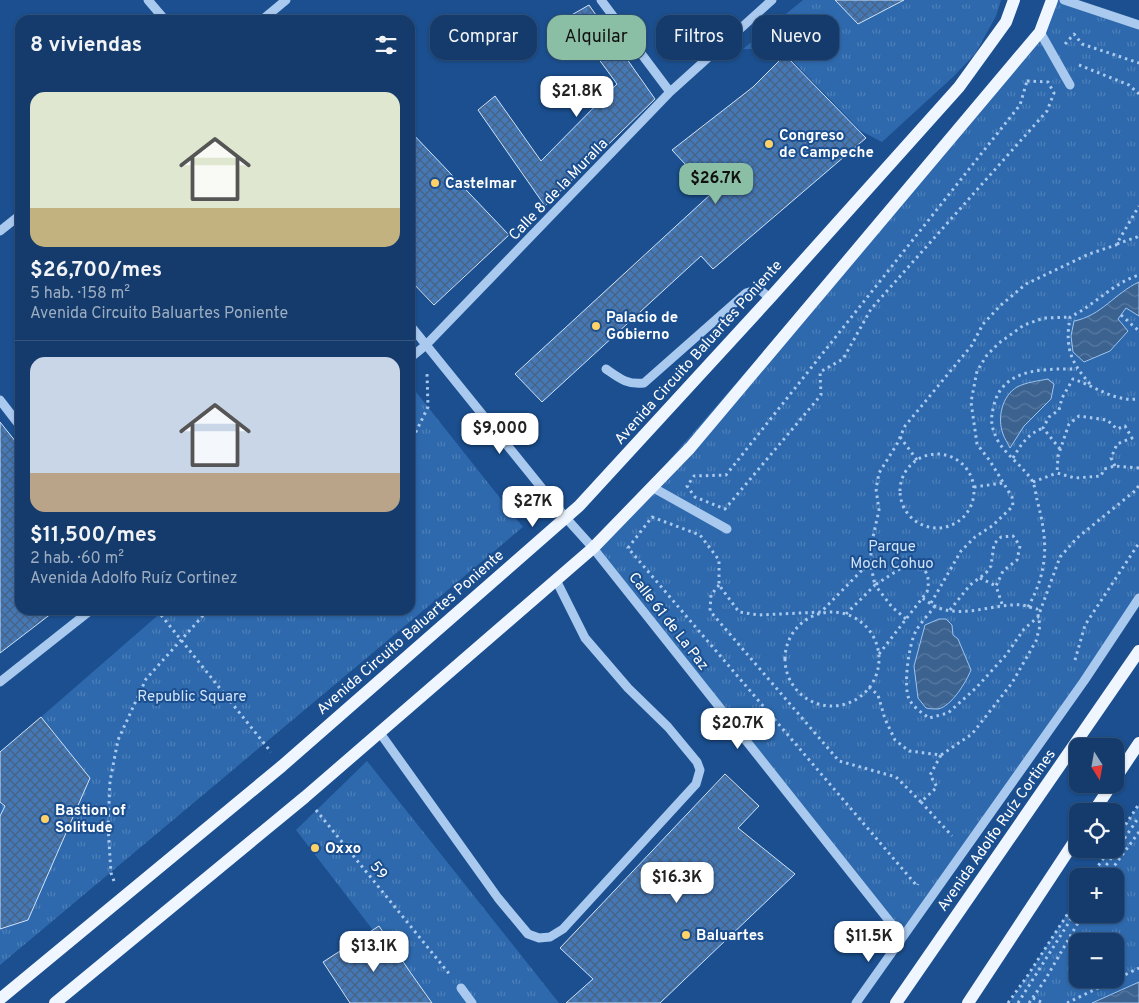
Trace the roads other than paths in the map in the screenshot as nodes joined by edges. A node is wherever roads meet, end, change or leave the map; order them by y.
1 (148, 0) edge
2 (286, 0) edge
3 (602, 0) edge
4 (772, 0) edge
5 (1014, 0) edge
6 (1052, 0) edge
7 (1064, 0) edge
8 (160, 15) edge
9 (268, 15) edge
10 (1139, 26) edge
11 (1040, 32) junction
12 (1070, 85) dead end
13 (670, 92) junction
14 (15, 219) edge
15 (0, 231) edge
16 (770, 298) junction
17 (415, 331) edge
18 (426, 345) junction
19 (415, 354) edge
20 (606, 369) dead end
21 (0, 400) edge
22 (15, 420) edge
23 (652, 487) junction
24 (566, 518) junction
25 (727, 529) dead end
26 (593, 548) junction
27 (556, 580) junction
28 (1139, 598) edge
29 (85, 615) edge
30 (1139, 651) edge
31 (0, 682) edge
32 (380, 733) junction
33 (1139, 743) edge
34 (1124, 766) edge
35 (1069, 850) edge
36 (902, 937) junction
37 (461, 988) road end
38 (0, 999) edge
39 (55, 1003) edge
40 (472, 1003) edge
41 (856, 1003) edge
42 (896, 1003) edge
43 (968, 1003) edge

1 - 8 street
2 - 9 street
3 - 13 street
4 - 13 street, Calle 8 de la Muralla
5 - 16 main road, Avenida Circuito Baluartes Poniente
6 - 11 main road
7 - 10 street
11 - 12 street
11 - 23 main road
13 - 18 street, Calle 8 de la Muralla
14 - 15 street
16 - 20 street
16 - 24 main road, Avenida Circuito Baluartes Poniente
17 - 18 street, Calle 61 de La Paz
18 - 19 street, Calle 8 de la Muralla
18 - 24 street, Calle 61 de La Paz
21 - 22 street
23 - 25 street
23 - 26 main road
24 - 26 street, Calle 61 de La Paz
24 - 38 main road, Avenida Circuito Baluartes Poniente
26 - 27 main road
26 - 36 street, Calle 61 de La Paz
27 - 32 main road
27 - 32 street
28 - 36 street
29 - 31 street
30 - 42 main road, Avenida Adolfo Ruíz Cortines
32 - 39 main road
33 - 34 main road
35 - 43 main road
36 - 41 street
37 - 40 street

